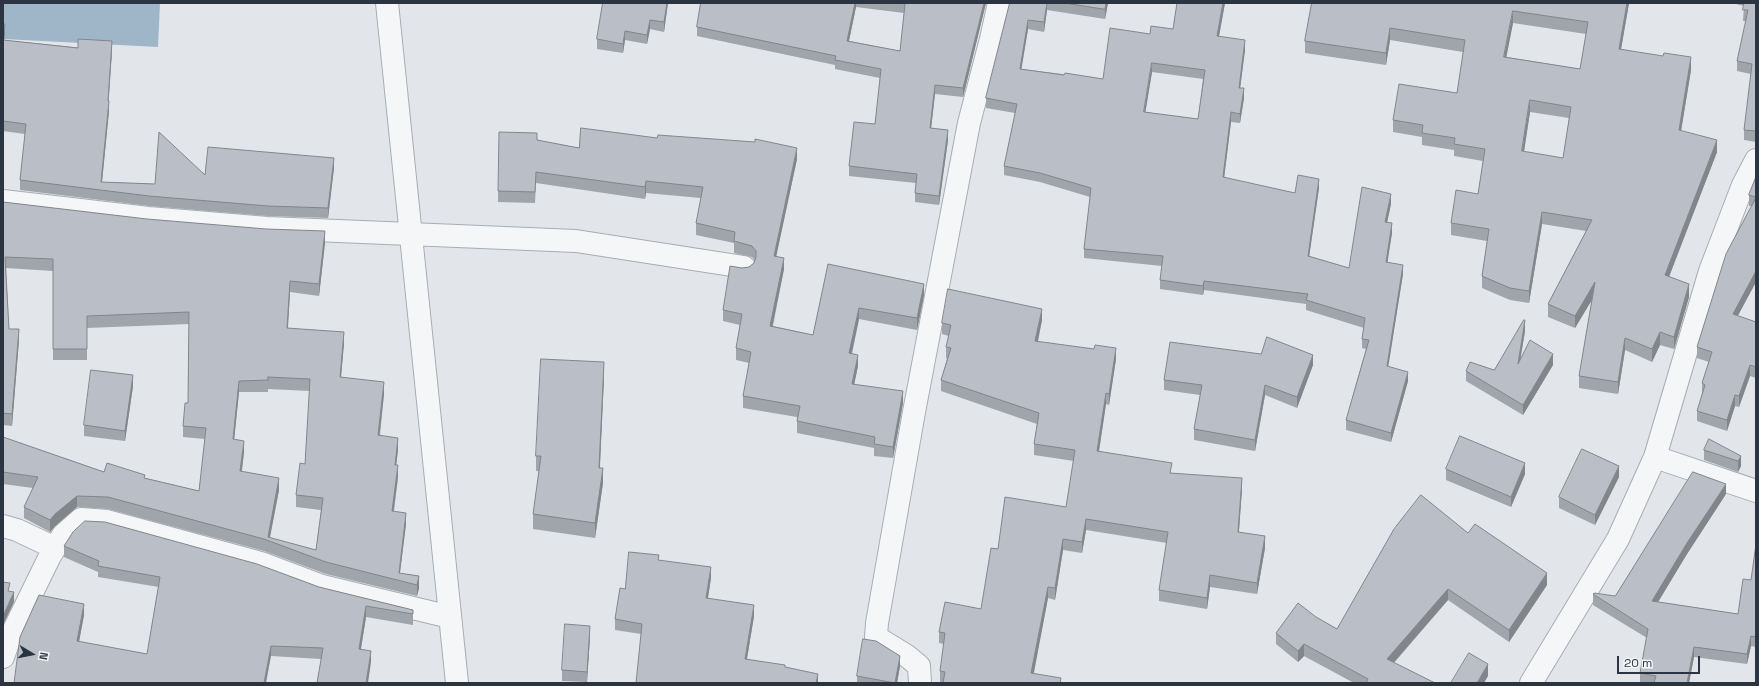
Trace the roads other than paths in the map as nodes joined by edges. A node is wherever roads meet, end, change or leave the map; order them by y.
1 (387, 3) edge
2 (999, 3) edge
3 (1756, 160) edge
4 (3, 201) edge
5 (411, 234) junction
6 (744, 267) edge
7 (1655, 456) junction
8 (1756, 491) edge
9 (3, 526) edge
10 (55, 548) junction
11 (450, 617) junction
12 (3, 657) edge
13 (457, 683) edge
14 (920, 683) edge
15 (1530, 683) edge

1 - 5 street
2 - 14 street
3 - 7 street
4 - 5 street
5 - 6 street
5 - 11 street
7 - 8 street
7 - 15 street
9 - 10 street
10 - 11 street
10 - 12 street
11 - 13 street

